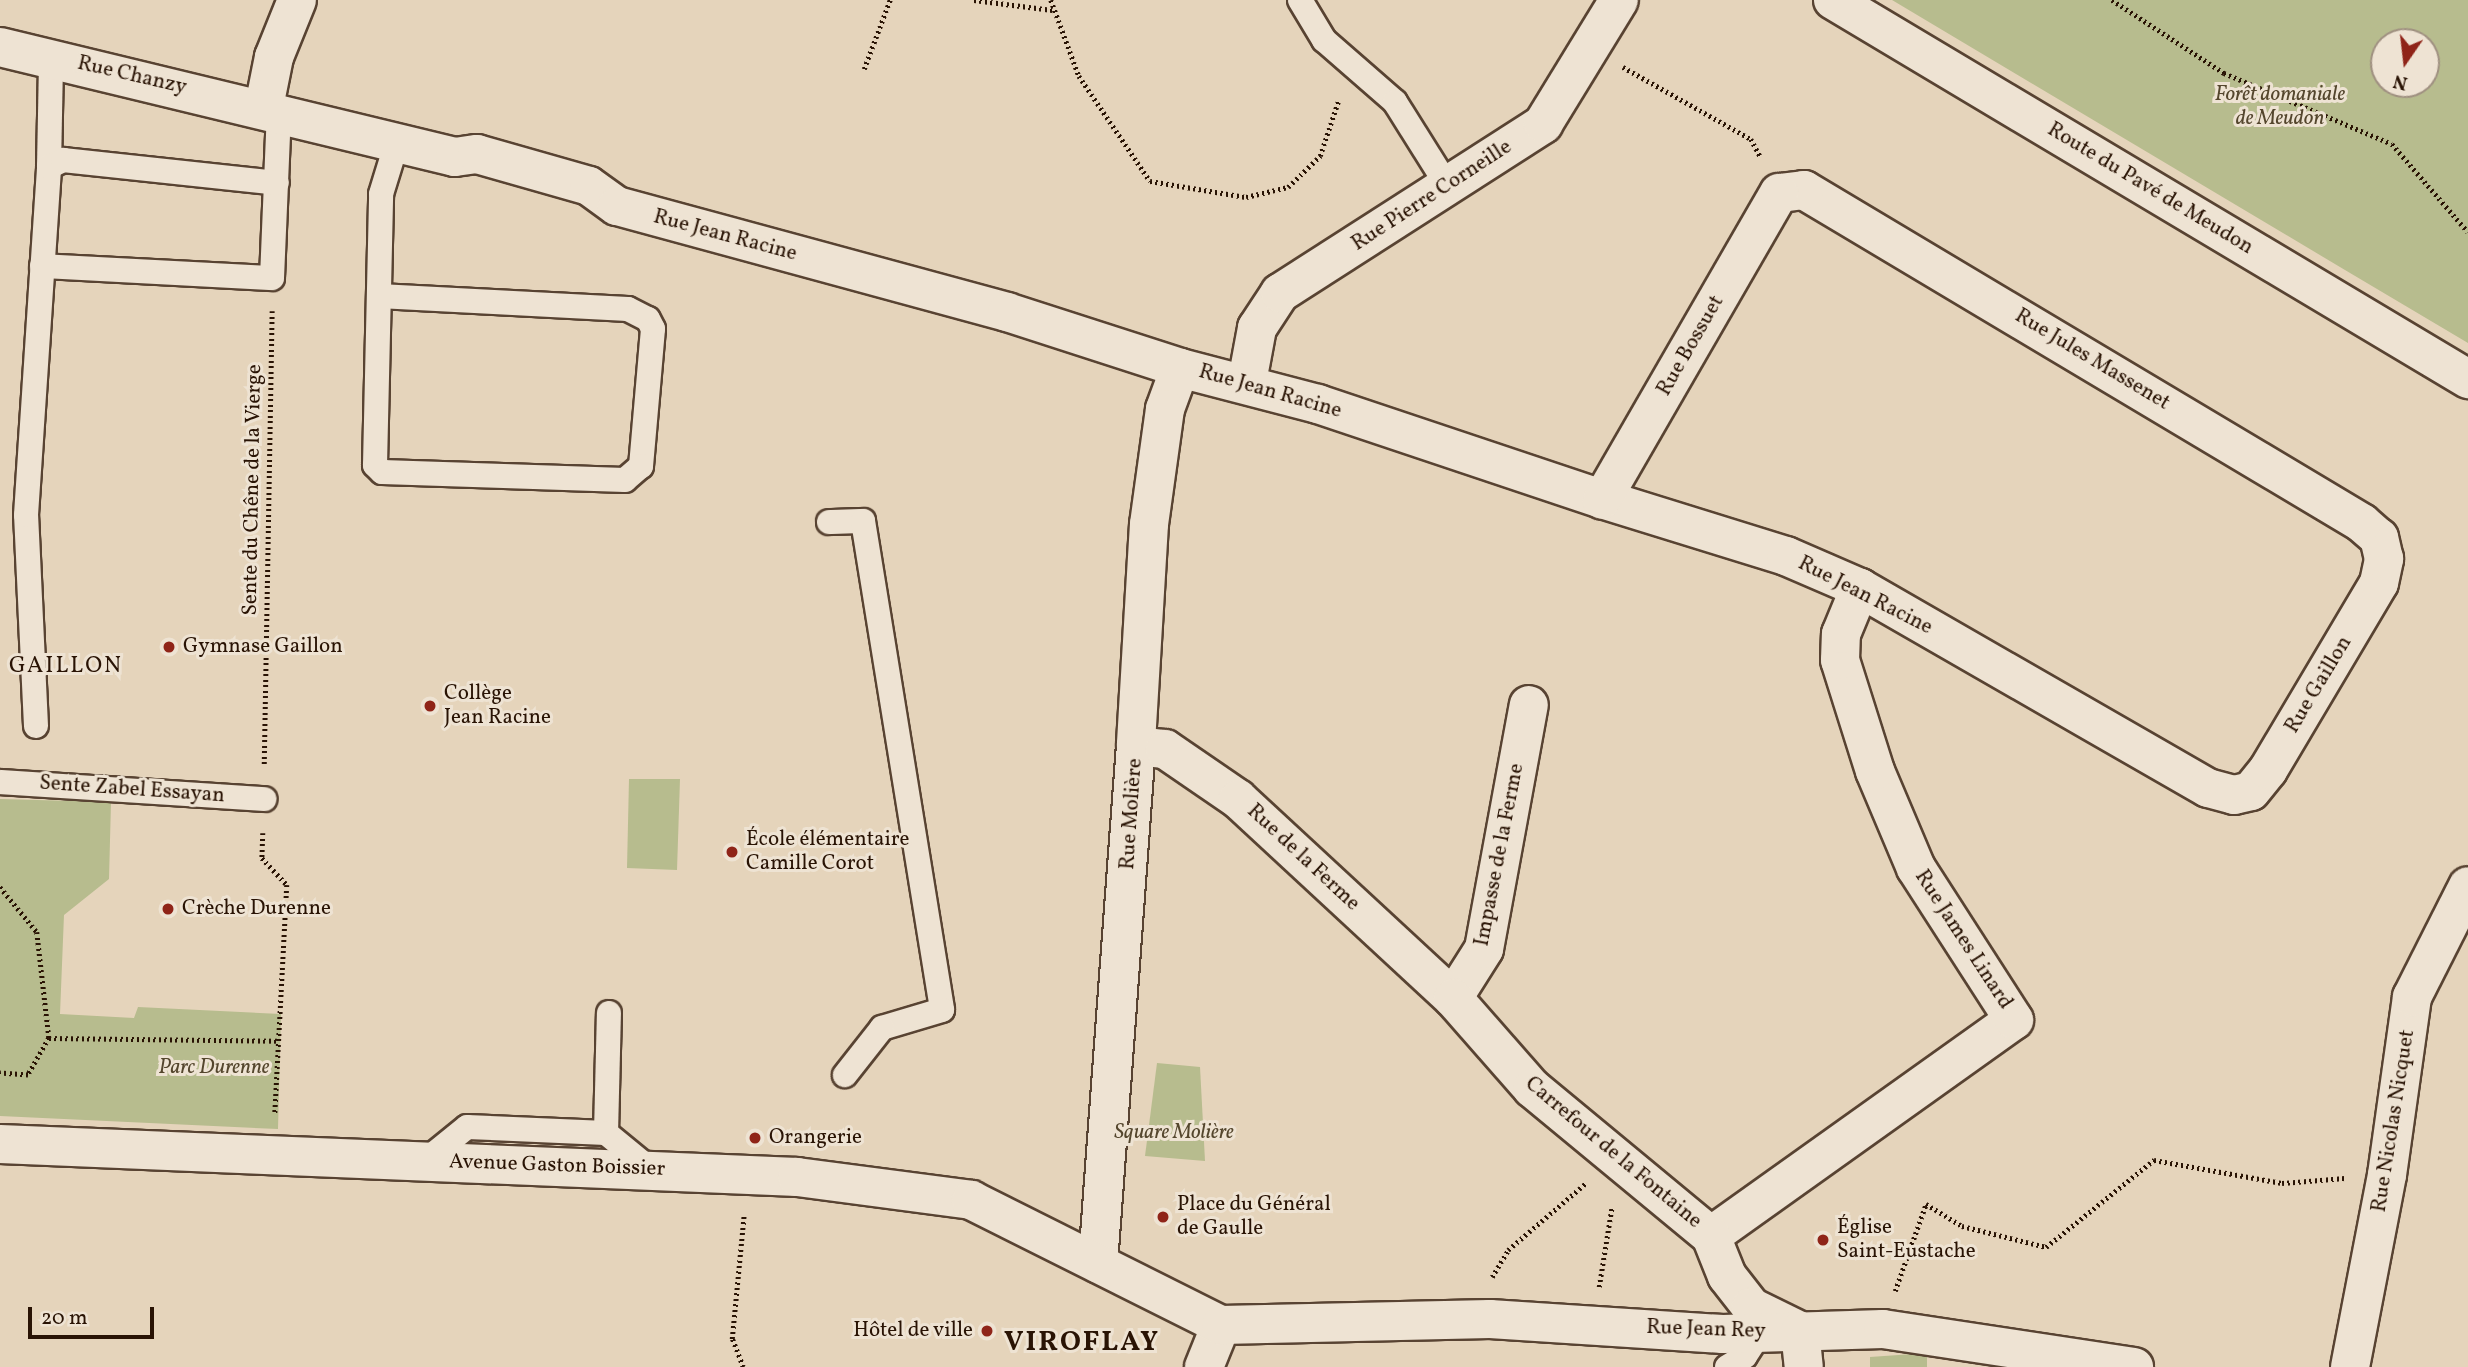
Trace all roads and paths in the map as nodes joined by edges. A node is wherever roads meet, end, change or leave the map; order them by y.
1 (297, 0) edge
2 (890, 0) edge
3 (974, 0) edge
4 (1051, 0) edge
5 (1300, 0) edge
6 (1619, 0) edge
7 (1833, 0) edge
8 (2112, 0) edge
9 (1052, 10) junction
10 (0, 47) edge
11 (1590, 47) junction
12 (51, 58) junction
13 (864, 69) dead end
14 (1358, 69) junction
15 (272, 109) junction
16 (1751, 139) dead end
17 (397, 142) junction
18 (50, 167) junction
19 (277, 183) junction
20 (1447, 186) junction
21 (1779, 192) joint
22 (2468, 232) edge
23 (42, 266) junction
24 (272, 278) junction
25 (379, 296) junction
26 (1180, 368) junction
27 (2468, 379) edge
28 (1247, 382) junction
29 (1602, 499) junction
30 (829, 522) dead end
31 (2384, 559) joint
32 (1860, 588) junction
33 (1529, 705) dead end
34 (36, 726) dead end
35 (1136, 746) junction
36 (0, 782) edge
37 (2234, 795) joint
38 (264, 799) junction
39 (2468, 886) edge
40 (0, 887) edge
41 (1453, 998) junction
42 (609, 1013) dead end
43 (49, 1038) junction
44 (280, 1041) junction
45 (0, 1073) edge
46 (845, 1075) dead end
47 (606, 1133) junction
48 (0, 1144) edge
49 (272, 1154) junction
50 (1615, 1157) junction
51 (425, 1161) junction
52 (651, 1170) junction
53 (704, 1173) junction
54 (2388, 1175) junction
55 (1711, 1236) junction
56 (1912, 1236) dead end
57 (1098, 1263) junction
58 (1466, 1320) junction
59 (1221, 1325) junction
60 (1593, 1325) junction
61 (1759, 1333) junction
62 (1802, 1349) edge
63 (743, 1367) edge
64 (1203, 1367) edge
65 (1727, 1367) edge
66 (2134, 1367) edge
67 (2350, 1367) edge

1 - 15 street
2 - 13 path
3 - 9 path
4 - 9 path
5 - 14 lane
6 - 11 street, Rue Pierre Corneille
7 - 27 street, Route du Pavé de Meudon
8 - 22 path
9 - 14 path
10 - 12 street, Rue Chanzy
11 - 16 path
11 - 20 street, Rue Pierre Corneille
12 - 15 street, Rue Chanzy
12 - 18 lane
14 - 20 lane
15 - 17 street, Rue Jean Racine
15 - 19 lane
17 - 25 lane
17 - 26 street, Rue Jean Racine
18 - 19 lane
18 - 23 lane
19 - 24 lane
20 - 28 street, Rue Pierre Corneille
21 - 29 street, Rue Bossuet
21 - 31 street, Rue Jules Massenet
23 - 24 lane
23 - 34 lane
24 - 38 path, Sente du Chêne de la Vierge
25 - 25 lane
26 - 28 street, Rue Jean Racine
26 - 35 street, Rue Molière
28 - 29 street, Rue Jean Racine
29 - 32 street, Rue Jean Racine
30 - 46 lane
31 - 37 street, Rue Gaillon
32 - 37 street, Rue Jean Racine
32 - 55 street, Rue James Linard
33 - 41 street, Impasse de la Ferme
35 - 41 street, Rue de la Ferme
35 - 57 street, Rue Molière
36 - 38 lane, Sente Zabel Essayan
38 - 44 path, Sente du Chêne de la Vierge
39 - 54 street, Rue Nicolas Nicquet
40 - 43 path
41 - 50 street, Carrefour de la Fontaine
42 - 47 lane
43 - 44 path
43 - 45 path
44 - 49 path, Sente du Chêne de la Vierge
47 - 51 lane
47 - 52 lane
48 - 49 street, Avenue Gaston Boissier
49 - 51 street, Avenue Gaston Boissier
50 - 55 street, Carrefour de la Fontaine
50 - 58 path
50 - 60 path
51 - 52 street, Avenue Gaston Boissier
52 - 53 street, Avenue Gaston Boissier
53 - 57 street, Avenue Gaston Boissier
53 - 63 path
54 - 56 path
54 - 67 street, Rue Nicolas Nicquet
55 - 62 street, Carrefour de la Fontaine
57 - 59 street
58 - 59 street, Rue Jean Rey
58 - 60 street, Rue Jean Rey
59 - 64 street
60 - 61 street, Rue Jean Rey
61 - 62 street, Rue Jean Rey
61 - 65 lane
62 - 66 street, Rue Jean Rey

